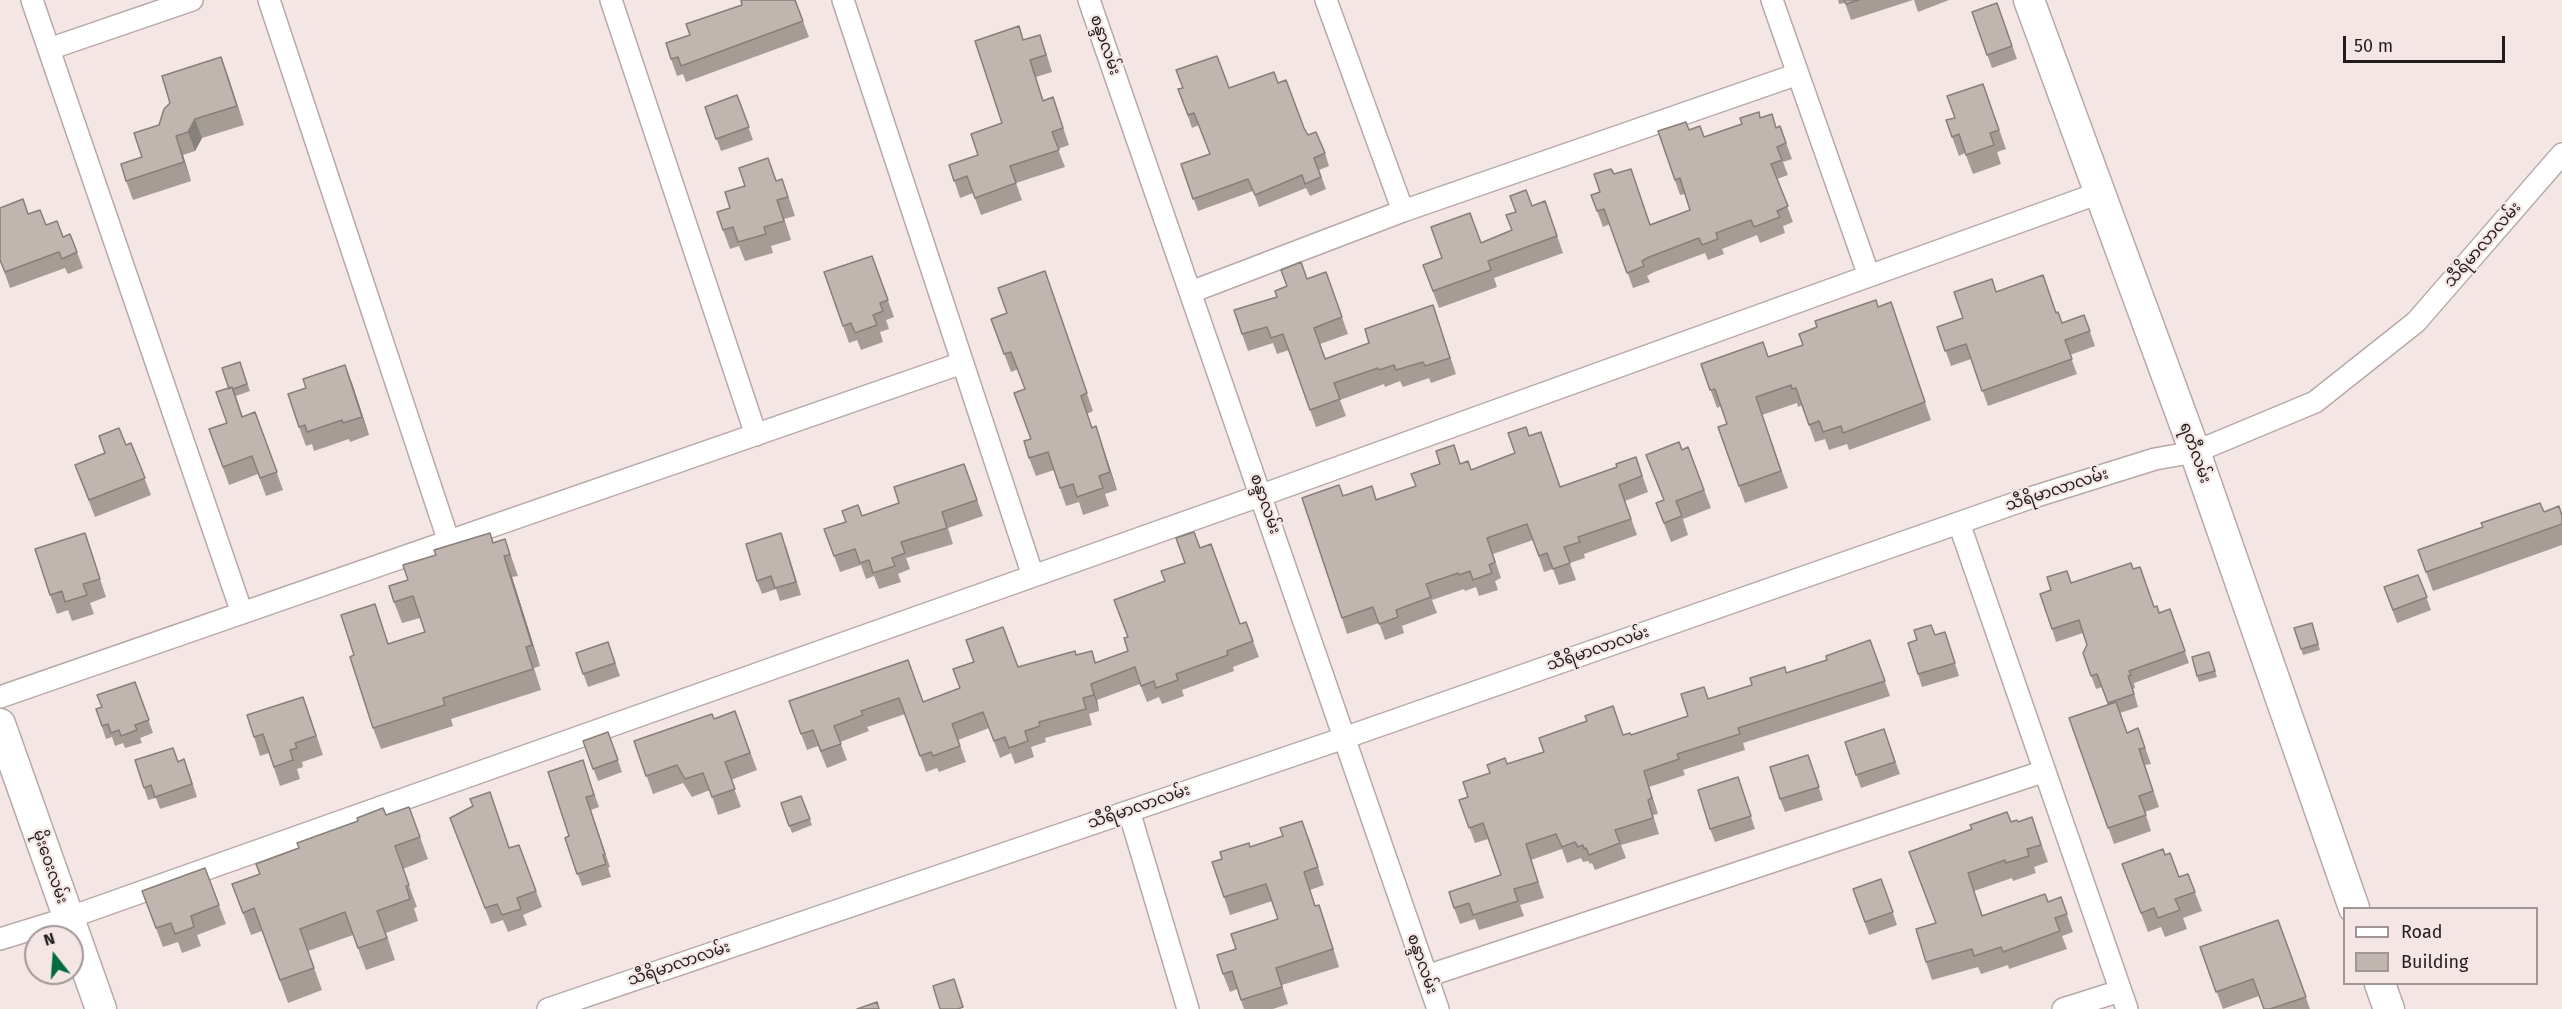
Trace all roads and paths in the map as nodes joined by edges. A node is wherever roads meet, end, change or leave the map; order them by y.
1 (32, 0) edge
2 (192, 0) edge
3 (269, 0) edge
4 (611, 0) edge
5 (843, 0) edge
6 (1089, 0) edge
7 (1326, 0) edge
8 (1773, 0) edge
9 (2030, 0) edge
10 (49, 49) junction
11 (1798, 74) junction
12 (2562, 154) edge
13 (2099, 193) junction
14 (1403, 211) junction
15 (1869, 276) junction
16 (1191, 292) junction
17 (962, 363) junction
18 (756, 435) junction
19 (2195, 452) junction
20 (1262, 495) junction
21 (1959, 523) junction
22 (449, 542) junction
23 (1033, 576) junction
24 (242, 613) junction
25 (0, 697) edge
26 (0, 724) edge
27 (1344, 738) junction
28 (2045, 771) junction
29 (1130, 811) junction
30 (2353, 907) edge
31 (68, 918) junction
32 (0, 939) edge
33 (1426, 976) junction
34 (2380, 985) edge
35 (2123, 1000) edge
36 (101, 1009) edge
37 (548, 1009) edge
38 (1188, 1009) edge
39 (1438, 1009) edge
40 (2063, 1009) edge
41 (2389, 1009) edge

1 - 10 street
2 - 10 street
3 - 22 street
4 - 18 street
5 - 17 street
6 - 16 street, စန္ဒာလမ်း
7 - 14 street
8 - 11 street
9 - 13 street, ရတီလမ်း
10 - 24 street
11 - 14 street
11 - 15 street
12 - 19 street, သီရိမာလာလမ်း
13 - 15 street
13 - 19 street, ရတီလမ်း
14 - 16 street
15 - 20 street
16 - 20 street, စန္ဒာလမ်း
17 - 18 street
17 - 23 street
18 - 22 street
19 - 21 street, သီရိမာလာလမ်း
19 - 30 street, ရတီလမ်း
20 - 23 street
20 - 27 street, စန္ဒာလမ်း
21 - 27 street, သီရိမာလာလမ်း
21 - 28 street
22 - 24 street
23 - 31 street
24 - 25 street
26 - 31 street, မိုးဝေးလမ်း
27 - 29 street, သီရိမာလာလမ်း
27 - 33 street, စန္ဒာလမ်း
28 - 33 street
28 - 35 street
29 - 37 street, သီရိမာလာလမ်း
29 - 38 street
31 - 32 street
31 - 36 street, မိုးဝေးလမ်း
33 - 39 street, စန္ဒာလမ်း
34 - 41 street
35 - 40 street

